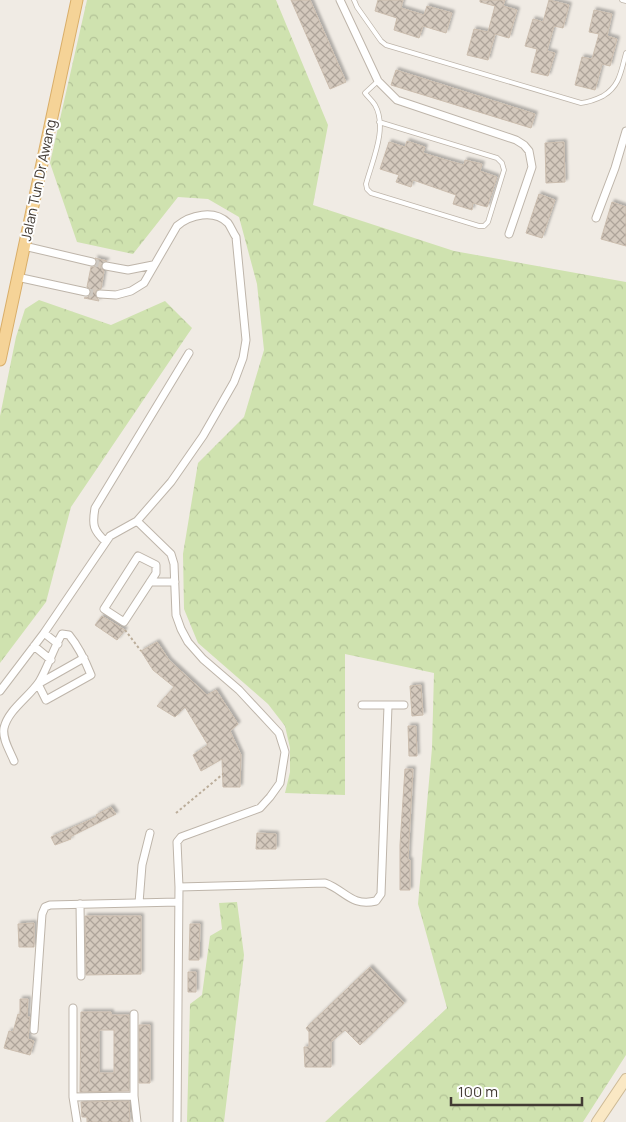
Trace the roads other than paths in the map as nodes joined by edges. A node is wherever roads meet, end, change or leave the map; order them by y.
1 (76, 0) edge
2 (340, 0) edge
3 (354, 0) edge
4 (622, 0) edge
5 (626, 1) edge
6 (626, 52) edge
7 (378, 81) junction
8 (379, 122) junction
9 (626, 131) edge
10 (596, 218) dead end
11 (509, 234) dead end
12 (24, 246) junction
13 (92, 262) tunnel mouth
14 (153, 265) junction
15 (106, 266) tunnel mouth
16 (16, 277) junction
17 (86, 292) tunnel mouth
18 (100, 294) tunnel mouth
19 (189, 353) dead end
20 (0, 360) edge
21 (137, 521) junction
22 (106, 542) junction
23 (150, 582) junction
24 (175, 582) junction
25 (44, 634) junction
26 (58, 644) junction
27 (34, 646) junction
28 (84, 658) junction
29 (51, 660) junction
30 (38, 684) junction
31 (0, 692) edge
32 (404, 705) dead end
33 (362, 706) dead end
34 (388, 706) junction
35 (14, 760) dead end
36 (150, 833) dead end
37 (179, 887) junction
38 (178, 902) junction
39 (139, 903) junction
40 (80, 904) junction
41 (81, 976) dead end
42 (73, 1008) dead end
43 (134, 1014) dead end
44 (34, 1030) dead end
45 (626, 1079) edge
46 (134, 1096) junction
47 (73, 1097) junction
48 (77, 1122) edge
49 (137, 1122) edge
50 (177, 1122) edge
51 (597, 1122) edge

1 - 12 main road, Jalan Tun Dr Awang
2 - 7 street
3 - 6 lane
4 - 5 lane
7 - 8 lane
7 - 11 street
8 - 8 lane
9 - 10 street
12 - 13 street
12 - 16 main road, Jalan Tun Dr Awang
14 - 15 street
14 - 18 street
14 - 21 street
16 - 17 street
16 - 20 main road, Jalan Tun Dr Awang
19 - 22 street
21 - 22 street
21 - 24 street
22 - 25 street
23 - 23 street
23 - 24 street
24 - 37 street
25 - 26 street
25 - 27 street
26 - 28 street
26 - 29 street
27 - 29 street
27 - 31 street
28 - 30 street
28 - 30 street
29 - 30 street
30 - 35 street
32 - 34 street
33 - 34 street
34 - 37 street
36 - 39 street
37 - 38 street
38 - 39 street
38 - 50 street
39 - 40 street
40 - 41 street
40 - 44 street
42 - 47 street
43 - 46 street
45 - 51 street
46 - 47 street
46 - 49 street
47 - 48 street

